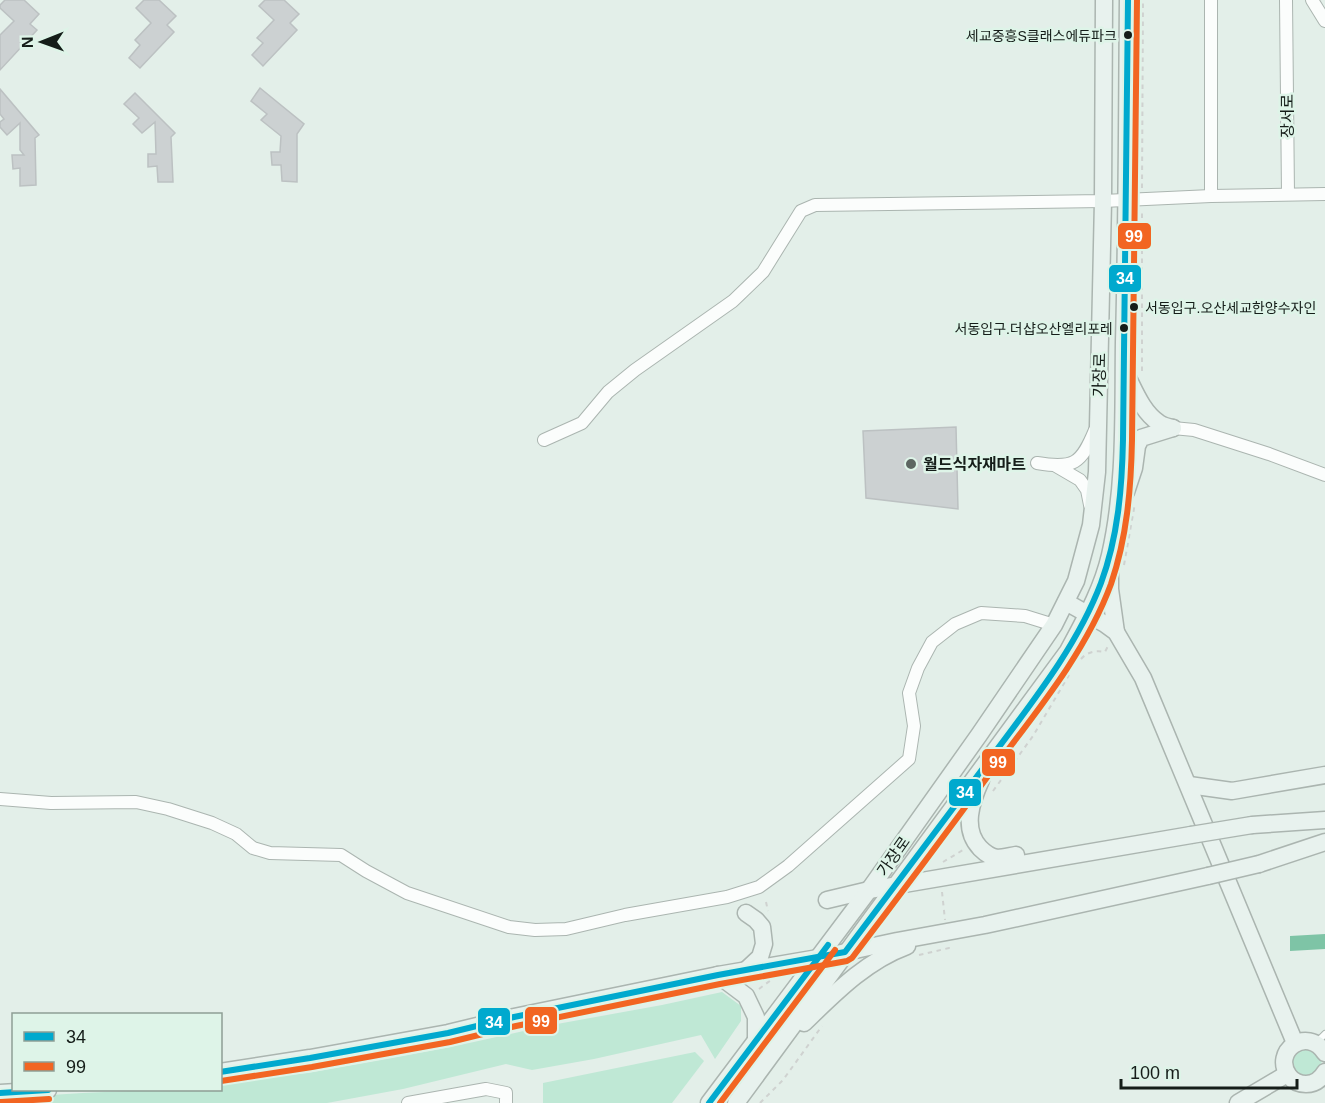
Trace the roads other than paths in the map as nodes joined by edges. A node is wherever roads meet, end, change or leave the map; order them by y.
1 (1104, 0) edge
2 (1128, 0) edge
3 (1211, 0) edge
4 (1286, 0) edge
5 (1312, 0) edge
6 (1325, 21) edge
7 (1288, 194) junction
8 (1325, 194) edge
9 (1211, 196) junction
10 (1127, 200) junction
11 (1103, 201) junction
12 (1124, 368) junction
13 (1098, 424) junction
14 (1173, 428) junction
15 (544, 440) dead end
16 (1037, 463) dead end
17 (1056, 466) junction
18 (1325, 475) edge
19 (1118, 516) junction
20 (1091, 525) junction
21 (1110, 558) junction
22 (1066, 602) junction
23 (1088, 614) junction
24 (1054, 625) junction
25 (1116, 632) junction
26 (1007, 735) junction
27 (1325, 775) edge
28 (1189, 785) junction
29 (0, 799) edge
30 (1323, 821) edge
31 (1184, 836) junction
32 (1324, 842) edge
33 (895, 886) junction
34 (869, 890) junction
35 (746, 913) dead end
36 (849, 918) junction
37 (947, 933) junction
38 (849, 947) junction
39 (818, 958) junction
40 (744, 972) junction
41 (718, 975) junction
42 (756, 1041) junction
43 (1296, 1043) junction
44 (1322, 1043) edge
45 (772, 1053) junction
46 (222, 1072) edge
47 (1325, 1073) edge
48 (1287, 1074) junction
49 (24, 1091) edge
50 (0, 1093) edge
51 (408, 1103) edge
52 (506, 1103) edge
53 (709, 1103) edge
54 (736, 1103) edge
55 (1238, 1103) edge

1 - 11 main road, 가장로
2 - 10 main road, 가장로
3 - 9 street
4 - 7 street, 장서로
5 - 6 street
7 - 8 street
7 - 9 street
9 - 10 street
10 - 11 street
10 - 12 main road, 가장로
11 - 13 main road, 가장로
11 - 15 street
12 - 14 main road
12 - 19 main road, 가장로
13 - 17 street
13 - 20 main road, 가장로
14 - 18 street
14 - 19 main road
16 - 17 street
17 - 20 street
19 - 21 main road, 가장로
20 - 22 main road, 가장로
21 - 23 main road, 가장로
21 - 25 main road
22 - 23 main road
22 - 24 main road, 가장로
23 - 25 main road
23 - 26 main road, 가장로
24 - 29 street
24 - 34 main road, 가장로
25 - 28 main road
26 - 31 main road
26 - 33 main road, 가장로
27 - 28 main road
28 - 43 main road
30 - 31 main road, bridge
31 - 33 main road
32 - 37 main road, bridge
33 - 34 main road
33 - 38 main road, 가장로
34 - 36 main road, 가장로
34 - 36 main road
35 - 40 main road
36 - 38 main road
36 - 39 main road, 가장로
37 - 38 main road
37 - 45 main road
38 - 39 main road
38 - 45 main road, 가장로
39 - 40 main road
39 - 42 main road, 가장로
40 - 41 main road
41 - 42 main road
41 - 46 main road
42 - 53 main road, 가장로
43 - 44 main road
43 - 48 main road
45 - 54 main road, 가장로
47 - 48 main road
48 - 55 main road
49 - 50 main road
51 - 52 street

